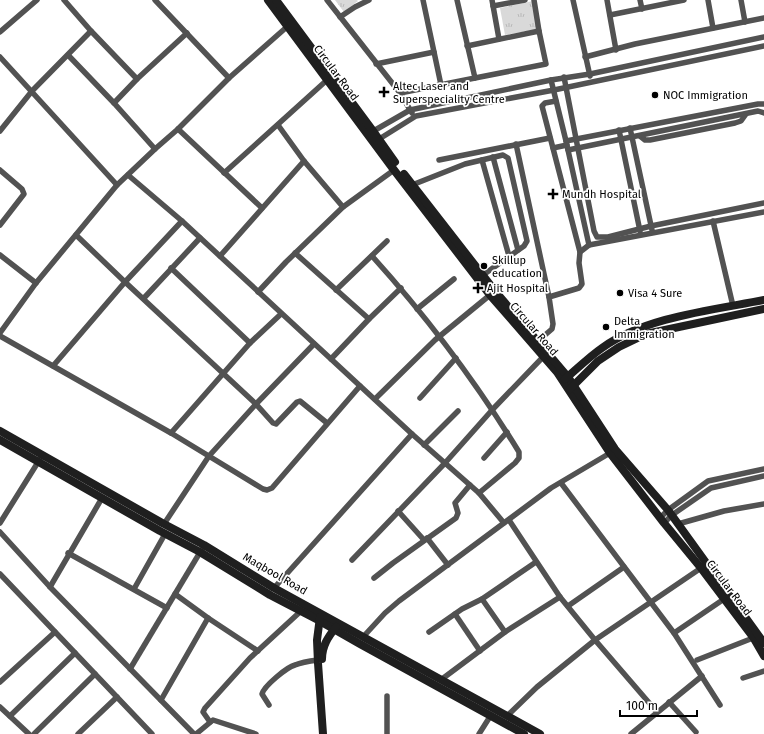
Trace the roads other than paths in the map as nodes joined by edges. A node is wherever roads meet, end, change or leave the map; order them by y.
1 (37, 0) edge
2 (64, 0) edge
3 (155, 0) edge
4 (268, 0) edge
5 (276, 0) edge
6 (327, 0) edge
7 (369, 0) edge
8 (423, 0) edge
9 (457, 0) edge
10 (525, 0) edge
11 (534, 0) edge
12 (573, 0) edge
13 (606, 0) edge
14 (640, 0) edge
15 (684, 0) edge
16 (708, 0) edge
17 (741, 0) edge
18 (361, 1) edge
19 (492, 3) edge
20 (642, 9) junction
21 (610, 15) junction
22 (340, 17) junction
23 (764, 18) edge
24 (745, 22) junction
25 (290, 24) junction
26 (713, 28) junction
27 (91, 31) junction
28 (539, 31) junction
29 (0, 32) edge
30 (187, 33) junction
31 (764, 37) edge
32 (499, 39) junction
33 (467, 46) junction
34 (764, 46) edge
35 (616, 50) junction
36 (434, 52) junction
37 (68, 55) junction
38 (0, 57) edge
39 (585, 58) junction
40 (376, 64) junction
41 (590, 74) junction
42 (564, 77) junction
43 (229, 78) junction
44 (475, 78) junction
45 (137, 79) junction
46 (327, 80) junction
47 (551, 80) junction
48 (591, 82) junction
49 (441, 85) junction
50 (566, 87) junction
51 (554, 90) junction
52 (32, 91) junction
53 (400, 93) junction
54 (556, 101) junction
55 (114, 103) junction
56 (764, 104) edge
57 (410, 110) junction
58 (764, 112) edge
59 (414, 117) junction
60 (278, 125) junction
61 (630, 128) junction
62 (178, 129) junction
63 (0, 130) edge
64 (619, 130) junction
65 (371, 132) junction
66 (631, 137) junction
67 (550, 138) junction
68 (576, 138) junction
69 (621, 139) junction
70 (376, 141) junction
71 (516, 144) junction
72 (567, 145) junction
73 (553, 148) junction
74 (578, 148) junction
75 (155, 149) junction
76 (493, 157) junction
77 (439, 160) dead end
78 (482, 160) junction
79 (304, 161) junction
80 (0, 170) edge
81 (394, 170) junction
82 (224, 173) junction
83 (128, 175) junction
84 (117, 185) junction
85 (412, 185) junction
86 (764, 203) edge
87 (343, 207) junction
88 (262, 208) junction
89 (764, 212) edge
90 (182, 221) junction
91 (713, 221) junction
92 (0, 225) edge
93 (651, 226) junction
94 (641, 232) junction
95 (652, 233) junction
96 (76, 235) junction
97 (597, 237) junction
98 (200, 238) junction
99 (387, 241) dead end
100 (589, 245) junction
101 (518, 250) junction
102 (580, 252) junction
103 (295, 253) junction
104 (0, 255) edge
105 (220, 256) junction
106 (372, 256) junction
107 (509, 256) junction
108 (171, 268) junction
109 (483, 275) junction
110 (454, 279) dead end
111 (125, 282) junction
112 (36, 283) junction
113 (400, 288) junction
114 (336, 290) junction
115 (258, 292) junction
116 (490, 295) junction
117 (549, 297) junction
118 (144, 298) junction
119 (764, 300) edge
120 (733, 306) junction
121 (417, 309) junction
122 (764, 309) edge
123 (281, 314) junction
124 (368, 319) junction
125 (0, 333) edge
126 (0, 336) edge
127 (440, 337) junction
128 (538, 341) junction
129 (250, 343) junction
130 (314, 344) junction
131 (543, 356) junction
132 (456, 358) junction
133 (332, 359) junction
134 (53, 366) junction
135 (223, 373) junction
136 (565, 379) junction
137 (360, 386) junction
138 (571, 388) junction
139 (420, 398) dead end
140 (375, 399) junction
141 (256, 404) junction
142 (492, 409) junction
143 (458, 410) dead end
144 (327, 423) junction
145 (0, 431) edge
146 (507, 432) junction
147 (171, 433) junction
148 (412, 434) junction
149 (0, 440) edge
150 (424, 445) junction
151 (610, 453) junction
152 (209, 456) junction
153 (484, 458) dead end
154 (41, 459) junction
155 (445, 463) junction
156 (764, 469) edge
157 (764, 476) edge
158 (561, 483) junction
159 (470, 485) junction
160 (479, 493) junction
161 (102, 498) junction
162 (764, 504) edge
163 (398, 511) junction
164 (670, 512) junction
165 (662, 520) junction
166 (506, 521) junction
167 (0, 523) edge
168 (164, 524) junction
169 (678, 524) junction
170 (0, 532) edge
171 (166, 534) junction
172 (426, 539) junction
173 (202, 549) junction
174 (68, 553) junction
175 (352, 560) dead end
176 (536, 562) junction
177 (448, 564) junction
178 (705, 566) junction
179 (624, 567) junction
180 (0, 574) edge
181 (374, 578) dead end
182 (50, 587) junction
183 (274, 588) junction
184 (134, 589) junction
185 (176, 594) junction
186 (560, 597) junction
187 (482, 599) junction
188 (724, 599) junction
189 (651, 603) junction
190 (568, 606) junction
191 (167, 608) junction
192 (301, 611) junction
193 (455, 614) junction
194 (320, 617) junction
195 (208, 618) junction
196 (336, 626) junction
197 (54, 632) junction
198 (429, 632) dead end
199 (505, 632) junction
200 (674, 633) junction
201 (363, 637) junction
202 (753, 638) junction
203 (595, 640) junction
204 (764, 642) edge
205 (258, 651) junction
206 (480, 651) junction
207 (75, 653) junction
208 (764, 656) edge
209 (318, 660) junction
210 (697, 660) dead end
211 (130, 669) junction
212 (764, 671) edge
213 (95, 674) junction
214 (702, 676) junction
215 (743, 678) dead end
216 (442, 679) junction
217 (0, 682) edge
218 (321, 696) junction
219 (387, 696) dead end
220 (117, 697) junction
221 (161, 700) junction
222 (669, 702) junction
223 (720, 704) dead end
224 (269, 705) dead end
225 (1, 710) edge
226 (657, 712) junction
227 (491, 715) junction
228 (10, 716) junction
229 (507, 716) junction
230 (210, 722) junction
231 (696, 732) dead end
232 (29, 734) edge
233 (34, 734) edge
234 (78, 734) edge
235 (152, 734) edge
236 (195, 734) edge
237 (256, 734) edge
238 (323, 734) edge
239 (387, 734) edge
240 (479, 734) edge
241 (524, 734) edge
242 (540, 734) edge
243 (631, 734) edge

1 - 29 street
2 - 27 street
3 - 30 street
4 - 25 street, Circular Road
5 - 25 street, Circular Road
6 - 22 street
7 - 18 street
8 - 36 street
9 - 33 street
10 - 19 street
11 - 28 street
12 - 39 street
13 - 21 street
14 - 20 street
15 - 20 street
16 - 26 street
17 - 24 street
18 - 22 street
19 - 32 street
20 - 21 street
21 - 35 street
22 - 40 street
23 - 24 street
24 - 26 street
25 - 43 street
25 - 46 street, Circular Road
25 - 65 street, Circular Road
26 - 35 street
27 - 37 street
27 - 45 street
28 - 32 street
28 - 44 street
30 - 43 street
30 - 45 street
31 - 41 street
32 - 33 street
33 - 44 street
34 - 48 street
35 - 39 street
36 - 40 street
36 - 49 street
37 - 52 street
37 - 55 street
38 - 52 street
39 - 41 street
40 - 53 street
41 - 42 street
41 - 48 street
42 - 47 street
42 - 50 street
43 - 62 street
44 - 49 street
45 - 55 street
46 - 60 street
46 - 65 street, Circular Road
47 - 51 street
47 - 57 street
48 - 50 street
49 - 53 street
50 - 51 street
50 - 68 street
51 - 54 street
51 - 59 street
52 - 63 street
52 - 84 street
53 - 57 street
54 - 67 street
54 - 72 street
55 - 75 street
56 - 61 street
57 - 59 street
57 - 65 street
58 - 66 street
59 - 70 street
60 - 79 street
60 - 82 street
61 - 64 street
61 - 66 street
62 - 75 street
62 - 82 street
64 - 68 street
64 - 69 street
65 - 70 street, Circular Road
66 - 69 street
66 - 93 street
67 - 71 street
67 - 73 street
68 - 72 street
68 - 74 street
69 - 74 street
69 - 94 street
70 - 81 street, Circular Road
70 - 85 street, Circular Road
71 - 77 street
71 - 117 street
72 - 73 street
72 - 74 street
72 - 100 street
73 - 102 street
74 - 97 street
75 - 83 street
76 - 78 street
76 - 101 street
76 - 101 street
78 - 85 street
78 - 107 street
79 - 87 street
79 - 88 street
80 - 92 street
81 - 87 street
81 - 116 street, Circular Road
82 - 88 street
83 - 84 street
83 - 90 street
84 - 96 street
85 - 109 street, Circular Road
86 - 93 street
87 - 103 street
88 - 105 street
89 - 91 street
90 - 98 street
90 - 111 street
91 - 95 street
91 - 120 street
93 - 94 street
93 - 95 street
94 - 95 street
94 - 97 street
94 - 100 street
96 - 111 street
96 - 112 street
97 - 100 street
98 - 105 street
98 - 108 street
99 - 106 street
100 - 102 street
101 - 107 street
102 - 117 street
103 - 114 street
103 - 115 street
104 - 112 street
105 - 115 street
106 - 113 street
106 - 114 street
107 - 109 street
108 - 118 street
108 - 129 street
109 - 128 street, Circular Road
110 - 121 street
111 - 118 street
111 - 134 street
112 - 125 street
113 - 121 street
113 - 124 street
114 - 124 street
115 - 123 street
116 - 127 street
116 - 131 street, Circular Road
117 - 128 street
118 - 135 street
119 - 120 street
120 - 136 street
121 - 127 street
122 - 138 street
123 - 129 street
123 - 130 street
124 - 133 street
126 - 134 street
127 - 132 street
127 - 140 street
128 - 136 street, Circular Road
129 - 135 street
130 - 133 street
130 - 141 street
131 - 136 street, Circular Road
131 - 142 street
132 - 139 street
132 - 142 street
133 - 137 street
134 - 147 street
135 - 141 street
135 - 147 street
136 - 138 street, Circular Road
137 - 140 street
137 - 144 street
138 - 151 street, Circular Road
138 - 164 street, Circular Road
140 - 148 street
141 - 144 street
141 - 152 street
142 - 146 street
142 - 155 street
143 - 150 street
144 - 152 street
145 - 154 street, Maqbool Road
146 - 153 street
146 - 160 street
147 - 152 street
148 - 150 street
148 - 183 street
149 - 154 street, Maqbool Road
150 - 155 street
151 - 158 street
151 - 165 street, Circular Road
152 - 168 street
154 - 161 street, Maqbool Road
154 - 167 street
154 - 168 street, Maqbool Road
155 - 159 street
155 - 163 street
156 - 164 street
157 - 164 street
158 - 166 street
158 - 179 street
159 - 160 street
159 - 172 street
160 - 166 street
161 - 171 street, Maqbool Road
161 - 174 street
162 - 169 street
163 - 172 street
163 - 175 street
164 - 165 street
164 - 169 street, Circular Road
165 - 178 street, Circular Road
166 - 176 street
166 - 177 street
168 - 173 street, Maqbool Road
169 - 178 street, Circular Road
170 - 182 street
171 - 173 street, Maqbool Road
171 - 184 street
172 - 177 street
172 - 181 street
173 - 183 street, Maqbool Road
173 - 185 street
173 - 192 street, Maqbool Road
174 - 182 street
174 - 184 street
176 - 186 street
176 - 187 street
177 - 201 street
178 - 188 street, Circular Road
178 - 189 street
178 - 204 street, Circular Road
179 - 189 street
179 - 190 street
180 - 197 street
182 - 211 street
183 - 194 street, Maqbool Road
184 - 191 street
185 - 191 street
185 - 195 street
186 - 190 street
186 - 199 street
187 - 193 street
187 - 199 street
188 - 200 street
188 - 202 street, Circular Road
189 - 200 street
189 - 203 street
190 - 203 street
191 - 211 street
192 - 194 street, Maqbool Road
192 - 205 street
193 - 198 street
193 - 206 street
194 - 196 street, Maqbool Road
194 - 209 street
195 - 205 street
195 - 221 street
196 - 201 street, Maqbool Road
196 - 218 street
196 - 227 street, Maqbool Road
197 - 207 street
197 - 217 street
199 - 206 street
200 - 214 street
201 - 216 street, Maqbool Road
202 - 208 street, Circular Road
202 - 210 street
203 - 226 street
203 - 229 street
205 - 230 street
206 - 216 street
207 - 213 street
207 - 228 street
209 - 218 street
209 - 224 street
211 - 221 street
212 - 215 street
213 - 220 street
213 - 233 street
214 - 222 street
214 - 223 street
216 - 229 street, Maqbool Road
218 - 238 street
219 - 239 street
220 - 234 street
220 - 235 street
221 - 236 street
222 - 226 street
222 - 231 street
225 - 228 street
226 - 243 street
227 - 240 street
227 - 241 street, Maqbool Road
228 - 232 street
229 - 242 street, Maqbool Road
230 - 236 street
230 - 237 street

